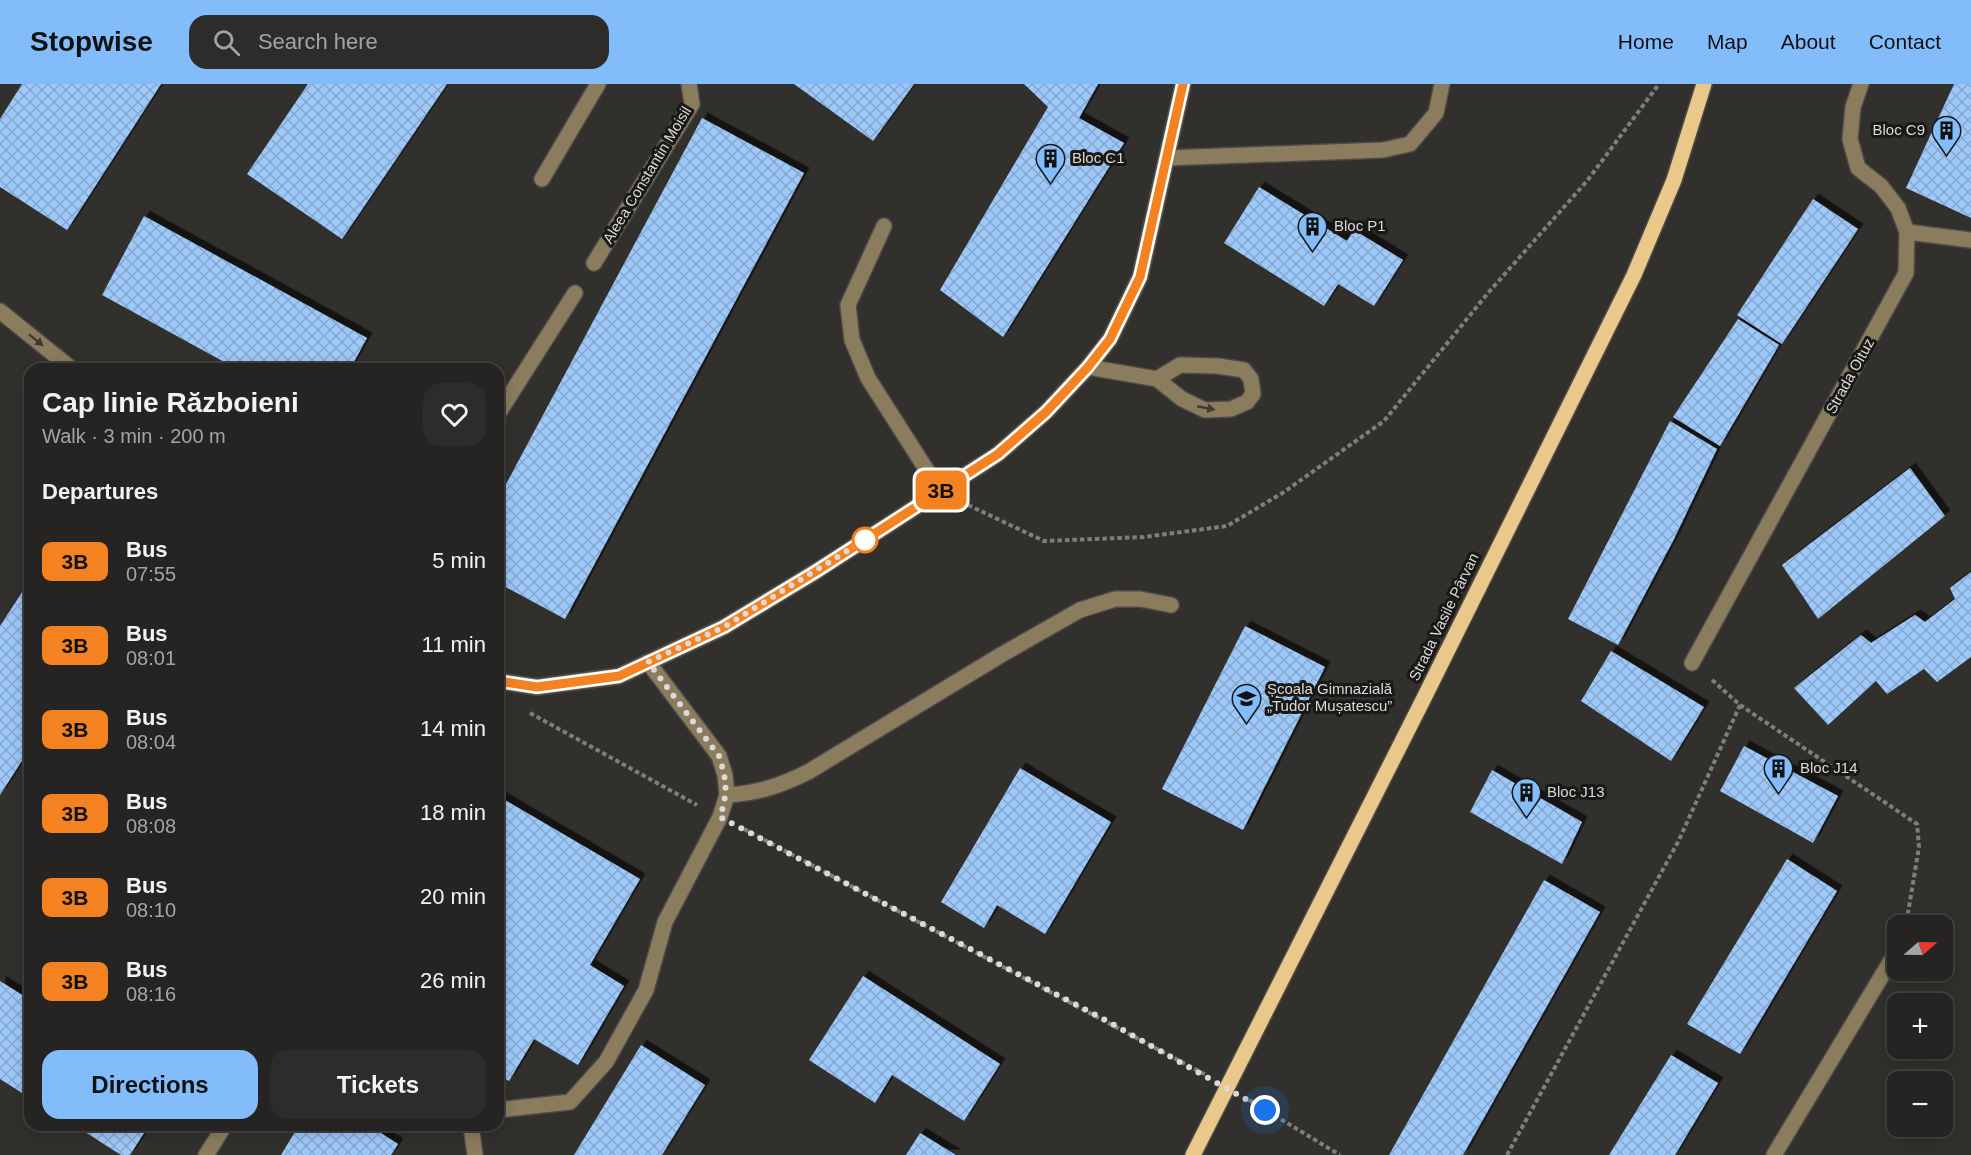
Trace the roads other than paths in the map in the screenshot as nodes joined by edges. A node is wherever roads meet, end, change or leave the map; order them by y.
1 (598, 84) edge
2 (689, 84) edge
3 (1184, 84) edge
4 (1442, 84) edge
5 (1704, 84) edge
6 (1861, 84) edge
7 (1167, 158) junction
8 (542, 179) dead end
9 (884, 226) dead end
10 (1906, 232) junction
11 (1971, 240) edge
12 (594, 263) dead end
13 (575, 293) dead end
14 (0, 311) edge
15 (65, 363) edge
16 (1088, 367) junction
17 (1157, 379) junction
18 (504, 405) edge
19 (940, 491) junction
20 (1171, 605) dead end
21 (648, 662) junction
22 (1692, 663) road end
23 (504, 682) edge
24 (727, 795) junction
25 (1887, 967) edge
26 (504, 1109) edge
27 (221, 1131) edge
28 (472, 1131) edge
29 (206, 1155) edge
30 (475, 1155) edge
31 (1193, 1155) edge
32 (1774, 1155) edge

1 - 8 street
2 - 12 street, Aleea Constantin Moisil
3 - 7 street
4 - 7 street
5 - 31 main road, Strada Vasile Pârvan
6 - 10 street, Strada Oituz
7 - 16 street
9 - 19 street
10 - 11 street
10 - 22 street, Strada Oituz
13 - 18 street
14 -> 15 street
16 - 17 street
16 - 19 street
17 -> 17 street
19 - 21 street
20 - 24 street
21 - 23 street
21 - 24 street
24 - 26 street
25 - 32 street
27 - 29 street
28 - 30 street

